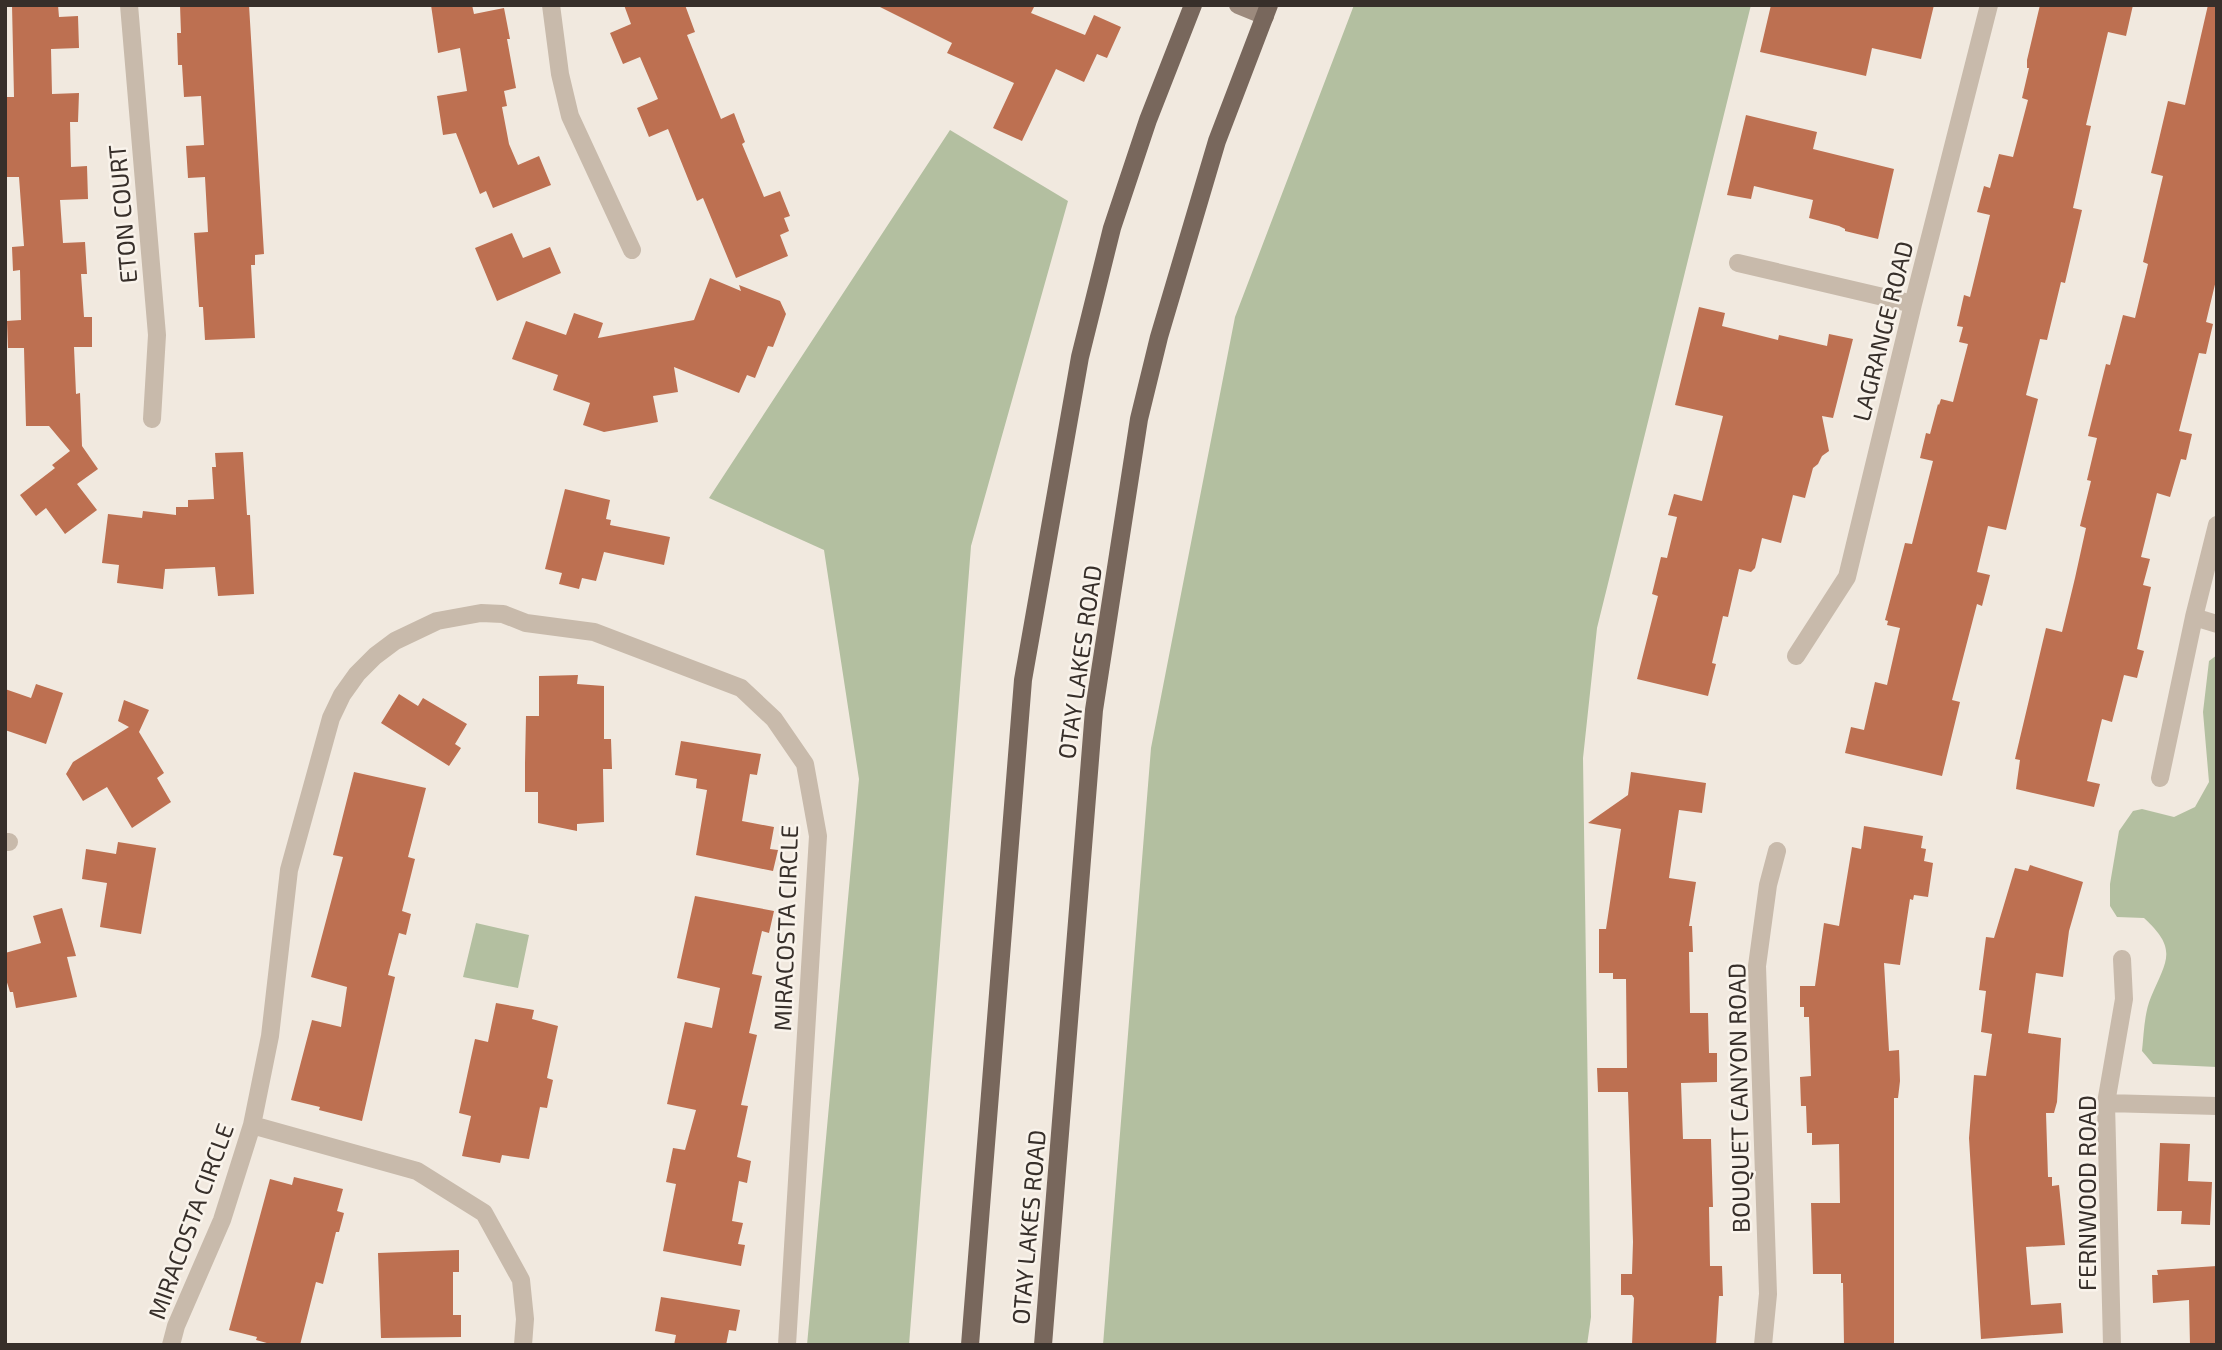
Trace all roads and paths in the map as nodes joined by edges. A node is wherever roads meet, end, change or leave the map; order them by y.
1 (129, 5) edge
2 (551, 5) edge
3 (1193, 5) edge
4 (1238, 5) edge
5 (1989, 5) edge
6 (1267, 11) edge
7 (632, 250) dead end
8 (1738, 263) dead end
9 (1913, 304) junction
10 (152, 419) dead end
11 (2217, 525) edge
12 (2194, 617) junction
13 (2217, 624) edge
14 (1796, 656) dead end
15 (2160, 778) dead end
16 (1777, 851) dead end
17 (2122, 959) dead end
18 (2106, 1103) junction
19 (2217, 1106) edge
20 (252, 1125) junction
21 (171, 1345) edge
22 (523, 1345) edge
23 (787, 1345) edge
24 (970, 1345) edge
25 (1044, 1345) edge
26 (1763, 1345) edge
27 (2112, 1345) edge

1 - 10 street, ETON COURT
2 - 7 street
3 - 24 main road, OTAY LAKES ROAD
4 - 6 main road
5 - 9 street, LAGRANGE ROAD
6 - 25 main road, OTAY LAKES ROAD
8 - 9 street
9 - 14 street, LAGRANGE ROAD
11 - 12 street
12 - 13 street
12 - 15 street
16 - 26 street, BOUQUET CANYON ROAD
17 - 18 street, FERNWOOD ROAD
18 - 19 street
18 - 27 street, FERNWOOD ROAD
20 - 21 street, MIRACOSTA CIRCLE
20 - 22 street
20 - 23 street, MIRACOSTA CIRCLE

